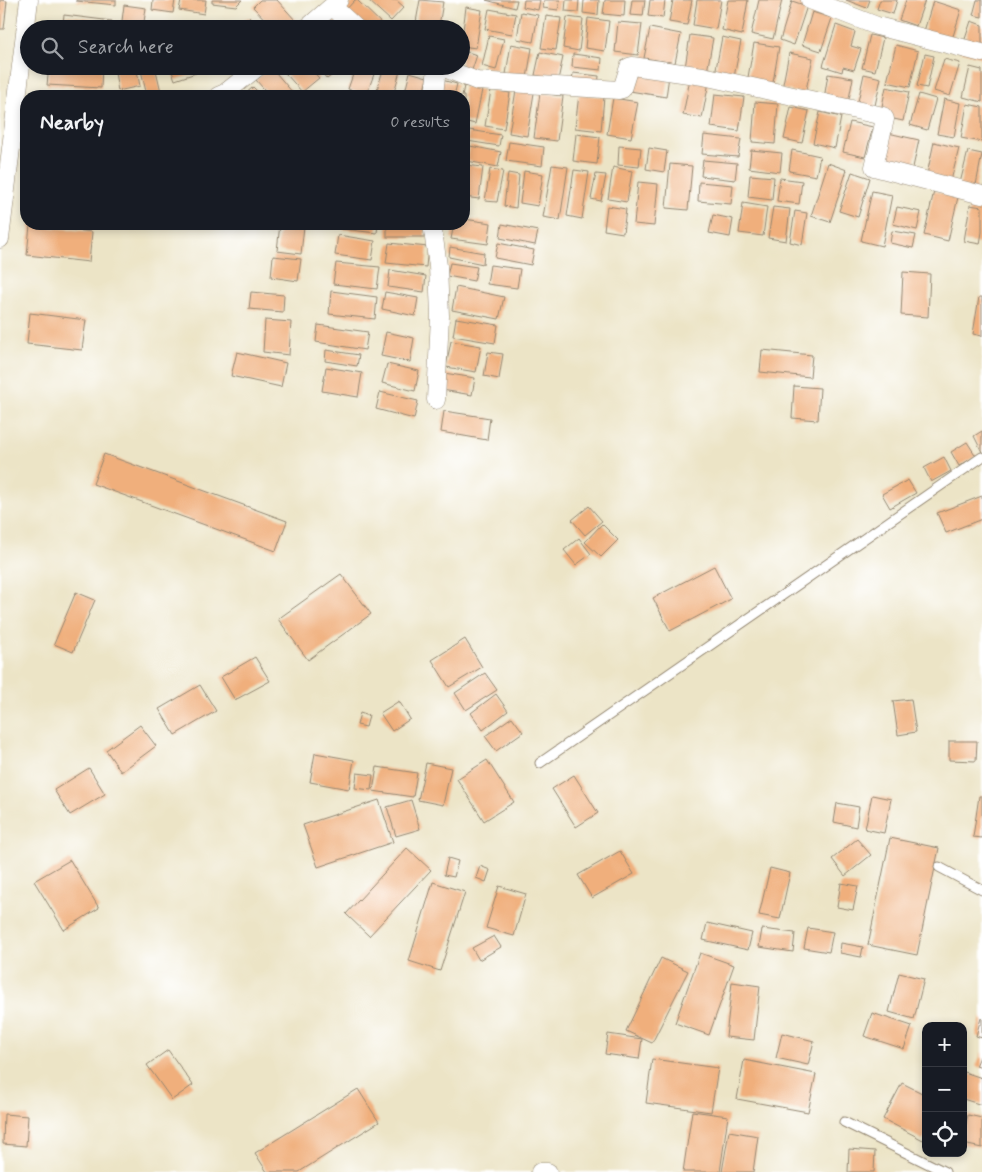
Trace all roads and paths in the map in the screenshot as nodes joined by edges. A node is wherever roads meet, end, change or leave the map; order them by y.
1 (29, 0) edge
2 (810, 0) edge
3 (336, 3) edge
4 (28, 20) edge
5 (316, 20) edge
6 (350, 20) edge
7 (982, 53) edge
8 (24, 75) edge
9 (248, 75) edge
10 (437, 75) edge
11 (462, 75) edge
12 (23, 90) edge
13 (229, 90) edge
14 (435, 90) edge
15 (20, 126) edge
16 (19, 140) edge
17 (982, 195) edge
18 (433, 230) edge
19 (0, 240) edge
20 (436, 400) dead end
21 (982, 457) edge
22 (540, 762) dead end
23 (939, 867) dead end
24 (982, 890) edge
25 (844, 1122) dead end
26 (540, 1172) edge
27 (548, 1172) edge
28 (945, 1172) edge

1 - 4 street
2 - 7 street
3 - 5 street
3 - 6 street
8 - 12 street
9 - 13 street
10 - 14 street
11 - 17 street
15 - 16 street
16 - 19 street
18 - 20 street
21 - 22 lane
23 - 24 lane
25 - 28 lane
26 - 27 street

